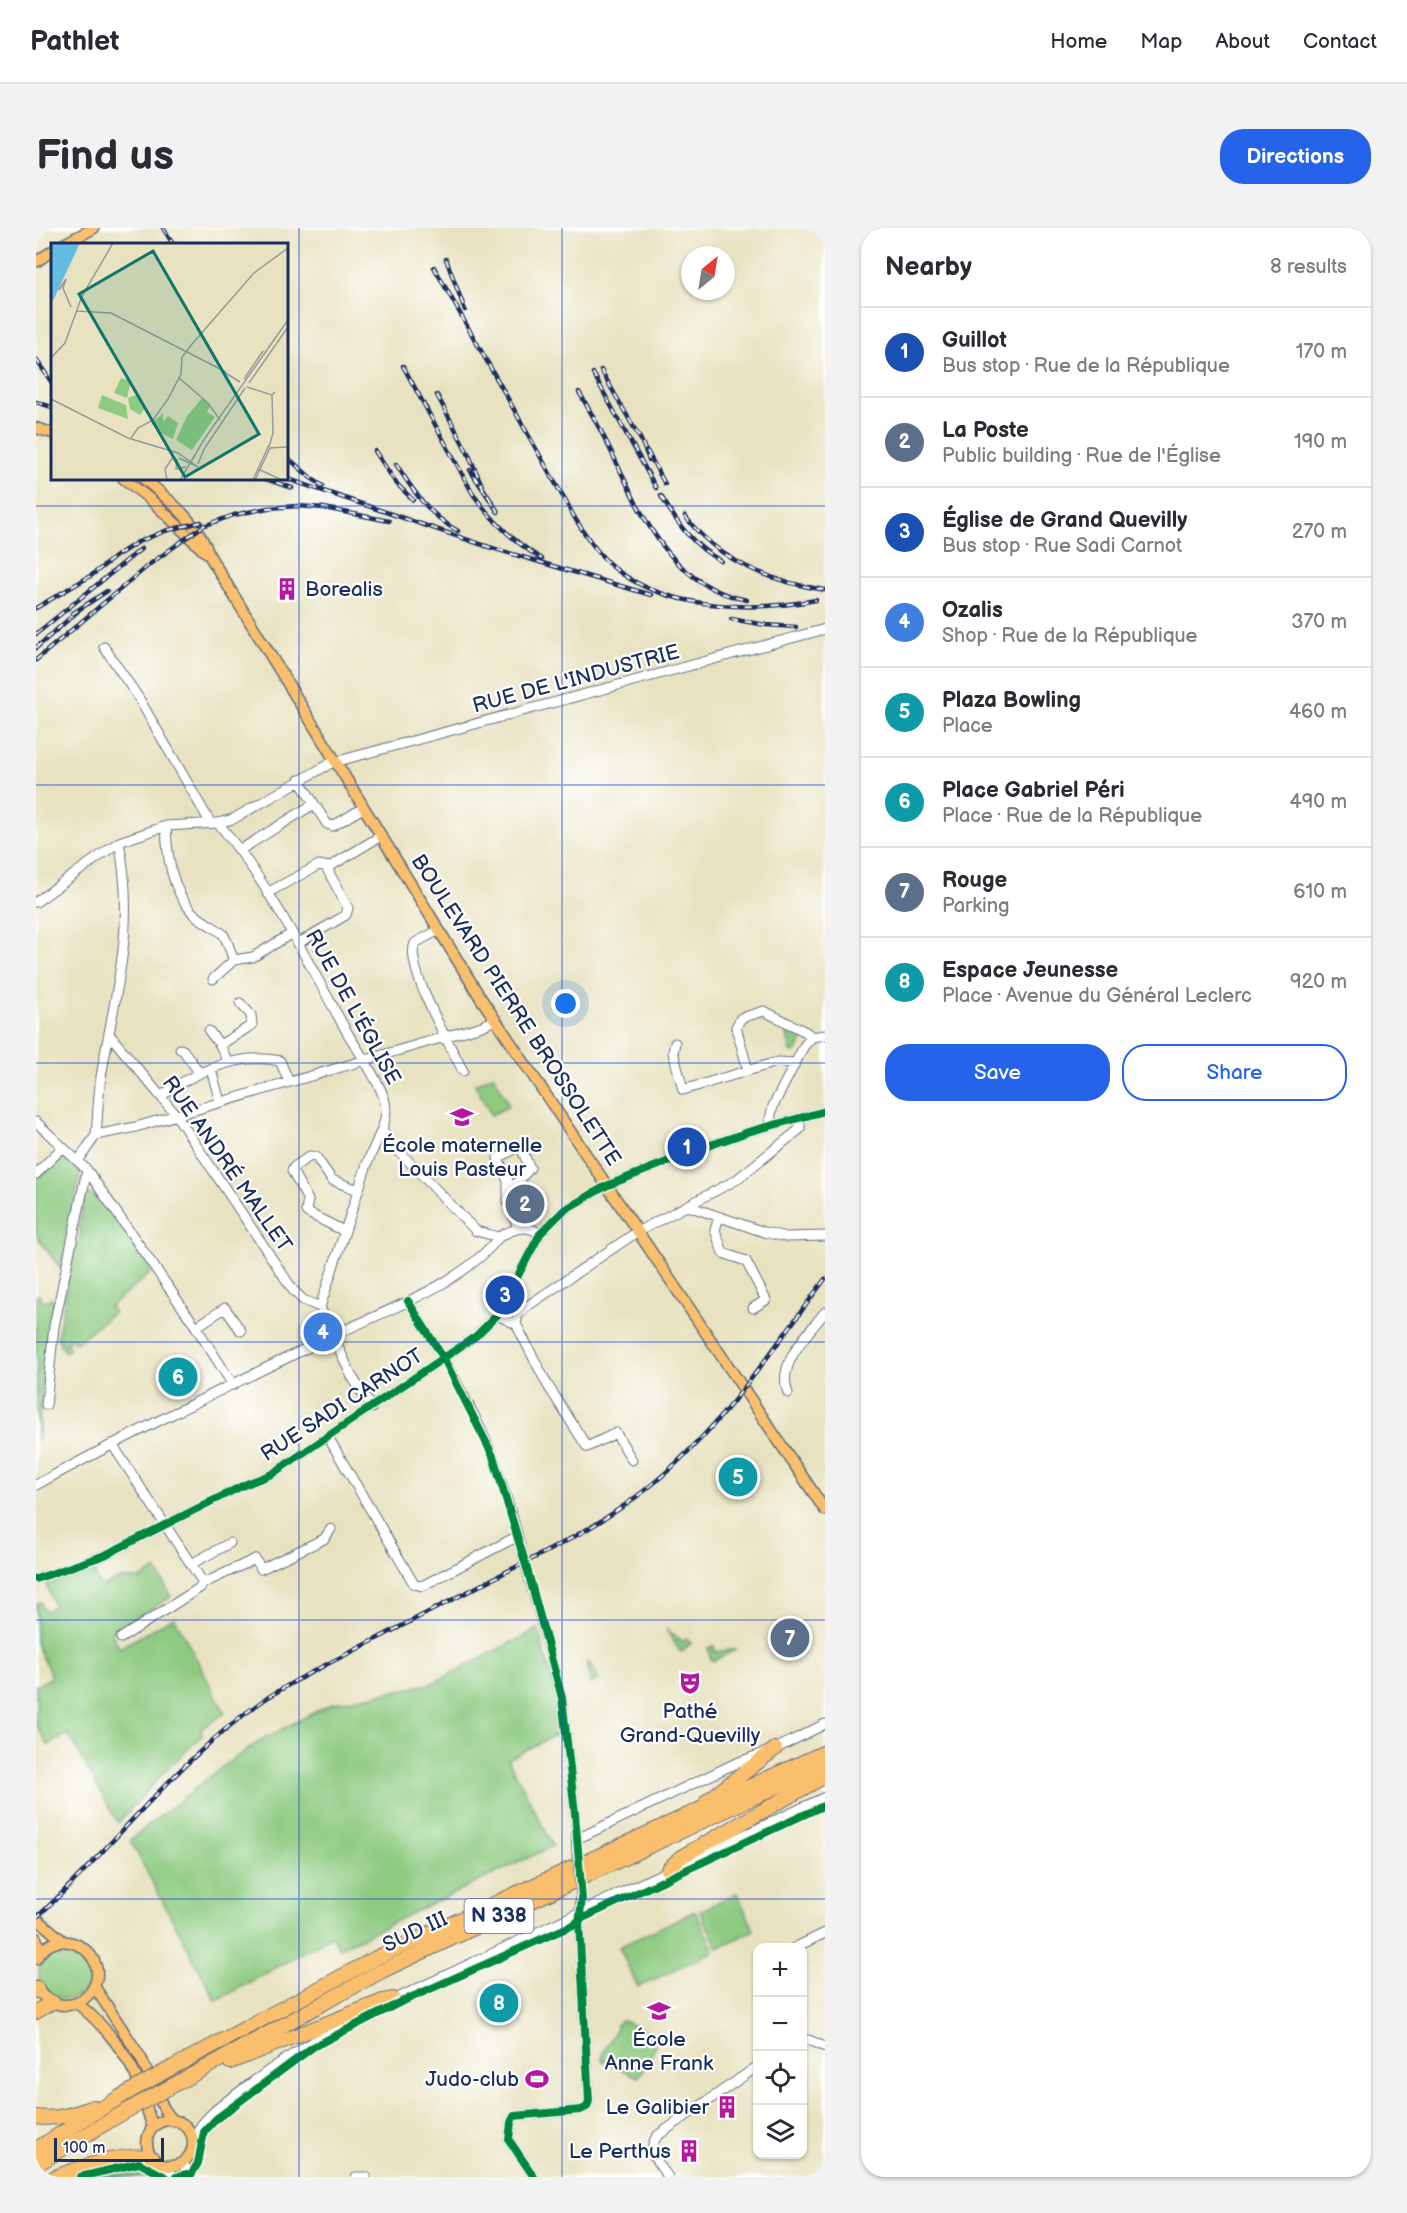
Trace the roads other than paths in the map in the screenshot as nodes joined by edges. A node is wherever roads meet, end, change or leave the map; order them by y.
1 (94, 228) edge
2 (66, 243) edge
3 (51, 252) edge
4 (36, 261) edge
5 (126, 480) edge
6 (144, 480) edge
7 (156, 497) junction
8 (825, 629) edge
9 (104, 647) dead end
10 (335, 762) junction
11 (299, 780) junction
12 (314, 804) junction
13 (363, 808) junction
14 (214, 823) junction
15 (166, 826) junction
16 (381, 836) junction
17 (119, 842) junction
18 (240, 850) junction
19 (326, 867) junction
20 (267, 893) junction
21 (36, 902) edge
22 (439, 930) junction
23 (291, 934) junction
24 (297, 944) junction
25 (234, 960) junction
26 (213, 979) dead end
27 (240, 1003) dead end
28 (495, 1020) junction
29 (209, 1031) dead end
30 (109, 1034) junction
31 (825, 1035) edge
32 (445, 1036) junction
33 (812, 1037) junction
34 (675, 1043) dead end
35 (220, 1045) junction
36 (180, 1049) dead end
37 (363, 1059) junction
38 (228, 1062) junction
39 (795, 1063) junction
40 (211, 1070) junction
41 (748, 1070) junction
42 (463, 1071) dead end
43 (199, 1072) junction
44 (289, 1082) junction
45 (161, 1096) junction
46 (220, 1102) junction
47 (825, 1111) edge
48 (176, 1115) junction
49 (800, 1118) junction
50 (36, 1122) edge
51 (772, 1125) junction
52 (382, 1129) junction
53 (96, 1135) junction
54 (63, 1147) junction
55 (78, 1161) junction
56 (87, 1170) junction
57 (36, 1174) edge
58 (606, 1186) junction
59 (358, 1190) junction
60 (508, 1193) junction
61 (688, 1206) junction
62 (720, 1217) junction
63 (518, 1228) junction
64 (345, 1231) junction
65 (637, 1232) junction
66 (540, 1234) junction
67 (825, 1236) edge
68 (499, 1237) junction
69 (408, 1301) junction
70 (320, 1307) junction
71 (753, 1308) dead end
72 (824, 1314) edge
73 (497, 1315) junction
74 (516, 1324) junction
75 (195, 1327) junction
76 (241, 1331) dead end
77 (333, 1335) junction
78 (444, 1359) junction
79 (232, 1385) junction
80 (788, 1393) dead end
81 (46, 1405) dead end
82 (372, 1408) junction
83 (328, 1437) junction
84 (112, 1444) junction
85 (632, 1460) dead end
86 (36, 1485) edge
87 (825, 1510) edge
88 (165, 1526) junction
89 (331, 1529) dead end
90 (518, 1536) junction
91 (230, 1543) dead end
92 (191, 1564) junction
93 (36, 1579) edge
94 (202, 1584) junction
95 (121, 1638) dead end
96 (825, 1724) edge
97 (775, 1749) junction
98 (825, 1752) edge
99 (825, 1764) edge
100 (825, 1776) edge
101 (825, 1797) edge
102 (692, 1814) junction
103 (577, 1839) junction
104 (668, 1870) junction
105 (581, 1911) junction
106 (36, 1918) edge
107 (825, 1933) edge
108 (36, 1938) edge
109 (63, 1941) junction
110 (803, 1943) edge
111 (39, 1955) edge
112 (94, 1986) junction
113 (36, 1989) edge
114 (393, 1999) junction
115 (52, 2002) junction
116 (77, 2003) junction
117 (36, 2012) edge
118 (807, 2040) edge
119 (825, 2047) edge
120 (753, 2069) edge
121 (183, 2080) junction
122 (120, 2097) junction
123 (36, 2117) edge
124 (173, 2121) junction
125 (153, 2127) junction
126 (193, 2139) junction
127 (36, 2149) edge
128 (152, 2158) junction
129 (184, 2161) junction
130 (36, 2165) edge
131 (170, 2172) edge
132 (55, 2177) edge
133 (187, 2177) edge
134 (356, 2177) edge
135 (366, 2177) edge
136 (534, 2177) edge
137 (668, 2177) edge

1 - 2 main road
3 - 4 main road
5 - 7 main road, BOULEVARD PIERRE BROSSOLETTE
6 - 7 main road, BOULEVARD PIERRE BROSSOLETTE
7 - 10 main road, BOULEVARD PIERRE BROSSOLETTE
8 - 10 street, RUE DE L'INDUSTRIE
9 - 14 street, RUE DE L'ÉGLISE
10 - 11 street, RUE DE L'INDUSTRIE
10 - 13 main road, BOULEVARD PIERRE BROSSOLETTE
11 - 12 street
11 - 14 street, RUE DE L'INDUSTRIE
12 - 13 street
12 - 18 street
13 - 16 main road, BOULEVARD PIERRE BROSSOLETTE
14 - 15 street, RUE DE L'INDUSTRIE
14 - 18 street, RUE DE L'ÉGLISE
15 - 17 street, RUE DE L'INDUSTRIE
15 - 25 street
16 - 19 street
16 - 22 main road, BOULEVARD PIERRE BROSSOLETTE
17 - 21 street, RUE DE L'INDUSTRIE
17 - 30 street
18 - 20 street, RUE DE L'ÉGLISE
19 - 20 street
19 - 24 street
20 - 23 street, RUE DE L'ÉGLISE
22 - 28 main road, BOULEVARD PIERRE BROSSOLETTE
22 - 32 street
23 - 24 street, RUE DE L'ÉGLISE
23 - 25 street
24 - 37 street, RUE DE L'ÉGLISE
25 - 26 street
27 - 35 street
28 - 32 street
28 - 58 main road, BOULEVARD PIERRE BROSSOLETTE
29 - 35 street
30 - 45 street, RUE ANDRÉ MALLET
30 - 53 street
31 - 33 street
32 - 37 street
32 - 42 street
33 - 39 street
33 - 41 street
34 - 41 street
35 - 38 street
36 - 43 street
37 - 44 street
37 - 52 street, RUE DE L'ÉGLISE
38 - 40 street
38 - 44 street
39 - 41 street
39 - 51 street
40 - 43 street
40 - 46 street
43 - 45 street
44 - 46 street
45 - 48 street, RUE ANDRÉ MALLET
46 - 48 street
47 - 49 street, RUE SADI CARNOT
48 - 53 street
48 - 70 street, RUE ANDRÉ MALLET
49 - 51 street, RUE SADI CARNOT
49 - 61 street
50 - 54 street
51 - 58 street, RUE SADI CARNOT
52 - 59 street, RUE DE L'ÉGLISE
52 - 68 street
53 - 55 street
54 - 55 street
54 - 57 street
55 - 56 street
56 - 75 street
56 - 81 street
58 - 65 main road, BOULEVARD PIERRE BROSSOLETTE
58 - 66 street, RUE SADI CARNOT
59 - 64 street, RUE DE L'ÉGLISE
59 - 64 street
60 - 60 street
60 - 63 street
61 - 62 street
61 - 65 street
62 - 67 street
62 - 71 street
63 - 66 street
63 - 68 street
64 - 70 street, RUE DE L'ÉGLISE
65 - 74 street
65 - 87 main road, BOULEVARD PIERRE BROSSOLETTE
66 - 73 street, RUE SADI CARNOT
68 - 69 street
69 - 77 street
69 - 78 street
70 - 77 street
72 - 80 street
73 - 74 street
73 - 78 street, RUE SADI CARNOT
74 - 85 street
75 - 76 street
75 - 79 street
77 - 79 street
77 - 82 street
78 - 82 street, RUE SADI CARNOT
78 - 90 street
79 - 84 street
82 - 83 street, RUE SADI CARNOT
83 - 88 street, RUE SADI CARNOT
83 - 90 street
84 - 86 street
84 - 88 street
88 - 92 street
88 - 93 street, RUE SADI CARNOT
89 - 94 street
90 - 103 street
91 - 92 street
92 - 94 street
94 - 95 street
96 - 97 street
97 - 102 highway
97 - 103 street
98 - 102 highway, SUD III / N 338
99 - 121 highway, SUD III / N 338
100 - 104 highway
101 - 104 street
102 - 122 highway, SUD III / N 338, bridge
103 - 105 street, bridge
104 - 105 street
105 - 114 street
105 - 136 street
106 - 109 main road
107 - 110 street
108 - 111 main road
109 - 111 main road
109 - 112 main road
112 - 116 main road
112 - 124 main road
113 - 115 main road
114 - 121 highway
114 - 126 street
115 - 116 main road
115 - 117 highway
116 - 125 main road
118 - 119 street
120 - 137 street
121 - 130 highway, SUD III / N 338, bridge
122 - 123 highway
122 - 127 highway, SUD III / N 338
124 - 125 main road
124 - 126 main road
125 - 128 main road
126 - 129 main road
128 - 131 main road
128 - 132 highway
129 - 131 main road
129 - 133 street
134 - 135 street

